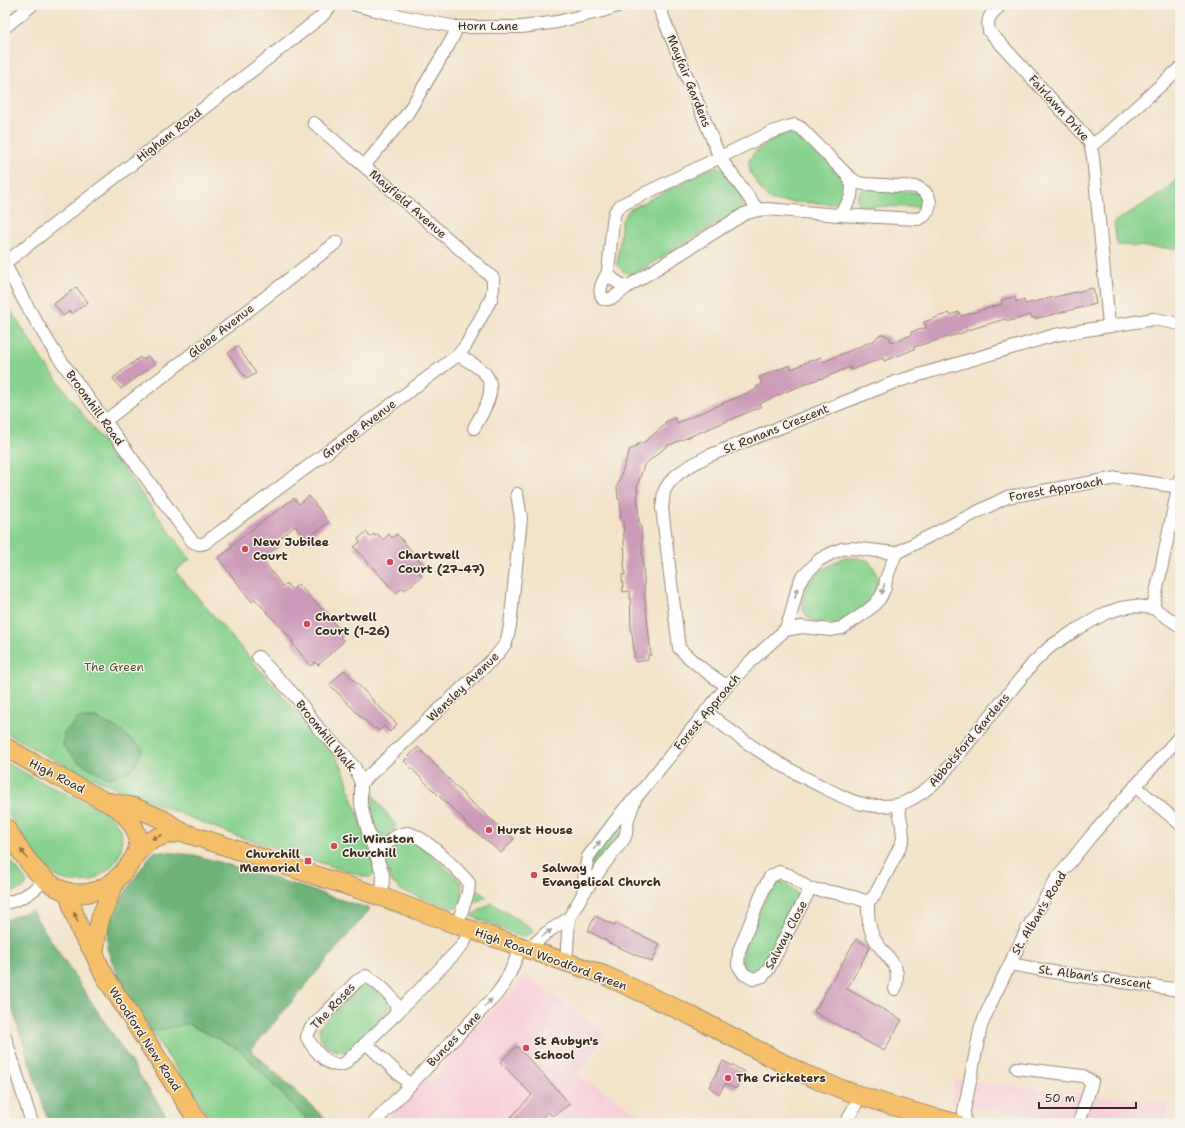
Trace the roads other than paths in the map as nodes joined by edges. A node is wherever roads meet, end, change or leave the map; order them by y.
1 (32, 5) edge
2 (332, 5) edge
3 (356, 5) edge
4 (620, 5) edge
5 (658, 5) edge
6 (1000, 5) edge
7 (5, 27) edge
8 (456, 27) junction
9 (1180, 68) edge
10 (314, 123) dead end
11 (1090, 143) junction
12 (720, 158) junction
13 (364, 166) junction
14 (848, 176) junction
15 (758, 210) junction
16 (838, 215) junction
17 (337, 242) dead end
18 (5, 263) edge
19 (608, 272) junction
20 (627, 287) junction
21 (493, 289) joint
22 (1180, 324) edge
23 (1109, 325) junction
24 (458, 355) junction
25 (105, 421) junction
26 (474, 428) dead end
27 (1180, 484) edge
28 (517, 494) dead end
29 (197, 544) joint
30 (896, 552) junction
31 (1153, 608) junction
32 (1180, 626) edge
33 (785, 630) junction
34 (258, 657) dead end
35 (727, 686) junction
36 (706, 711) junction
37 (1180, 736) edge
38 (5, 747) edge
39 (361, 783) junction
40 (1135, 786) junction
41 (635, 799) junction
42 (110, 802) junction
43 (898, 805) junction
44 (1180, 824) edge
45 (5, 827) edge
46 (182, 832) junction
47 (136, 852) junction
48 (376, 853) junction
49 (45, 879) junction
50 (116, 880) junction
51 (810, 889) junction
52 (68, 892) junction
53 (583, 894) junction
54 (382, 898) junction
55 (868, 902) junction
56 (5, 903) edge
57 (569, 918) junction
58 (463, 928) junction
59 (524, 949) junction
60 (94, 953) junction
61 (566, 962) junction
62 (1010, 964) junction
63 (895, 989) dead end
64 (1180, 990) edge
65 (395, 1015) junction
66 (5, 1037) edge
67 (366, 1043) junction
68 (1017, 1068) dead end
69 (410, 1085) junction
70 (860, 1096) junction
71 (32, 1123) edge
72 (199, 1123) edge
73 (374, 1123) edge
74 (846, 1123) edge
75 (956, 1123) edge
76 (965, 1123) edge
77 (1079, 1123) edge

1 - 7 street
2 - 18 street, Higham Road
3 - 8 street, Horn Lane
4 - 8 street, Horn Lane
5 - 12 street, Mayfair Gardens
6 - 11 street, Fairlawn Drive
8 - 13 street
9 - 11 street
10 - 13 street, Mayfield Avenue
11 - 23 street, Fairlawn Drive
12 - 14 street
12 - 15 street, Mayfair Gardens
12 - 19 street
13 - 21 street, Mayfield Avenue
14 - 16 street
14 - 16 street
15 - 16 street
15 - 20 street
17 - 25 street, Glebe Avenue
18 - 25 street, Broomhill Road
19 - 20 street
19 - 20 street
21 - 24 street, Grange Avenue
22 - 23 street, St Ronans Crescent
23 - 35 street, St Ronans Crescent
24 - 26 street
24 - 29 street, Grange Avenue
25 - 29 street, Broomhill Road
27 - 30 street, Forest Approach
27 - 31 street
28 - 39 street, Wensley Avenue
30 -> 33 street
33 -> 30 street, Forest Approach
31 - 32 street, Abbotsford Gardens
31 - 43 street, Abbotsford Gardens
33 - 35 street, Forest Approach
34 - 39 street, Broomhill Walk
35 - 36 street, Forest Approach
36 - 41 street, Forest Approach
36 - 43 street, Abbotsford Gardens
37 - 40 street, St. Alban's Road
38 - 42 main road, High Road
39 - 48 street, Broomhill Walk
40 - 44 street
40 - 62 street, St. Alban's Road
41 - 53 street, Forest Approach
53 -> 41 street, Forest Approach
42 - 46 main road, High Road Woodford Green
42 - 47 main road
43 - 55 street
49 -> 45 main road
46 -> 47 main road, High Road Woodford Green
46 - 54 main road, High Road Woodford Green
47 - 50 main road
48 - 54 street, Broomhill Walk
48 - 58 street, The Roses
49 - 52 main road
49 - 56 street
50 - 52 main road
50 - 60 main road
51 - 51 street, Salway Close
51 - 55 street, Salway Close
60 -> 52 main road, Woodford New Road
53 - 57 street, Forest Approach
54 - 58 main road, High Road Woodford Green
55 - 63 street
59 -> 57 street, Forest Approach
57 - 61 street, Forest Approach
58 - 59 main road, High Road Woodford Green
58 - 65 street, The Roses
59 - 61 main road, High Road Woodford Green
69 -> 59 street, Bunces Lane
60 - 72 main road, Woodford New Road
61 - 70 main road, High Road Woodford Green
62 - 64 street, St. Alban's Crescent
62 - 76 street, St. Alban's Road
65 - 67 street, The Roses
65 - 67 street, The Roses
66 - 71 street
67 - 69 street
68 - 77 street
69 - 73 street, Bunces Lane
70 - 74 street
70 - 75 main road, High Road Woodford Green

